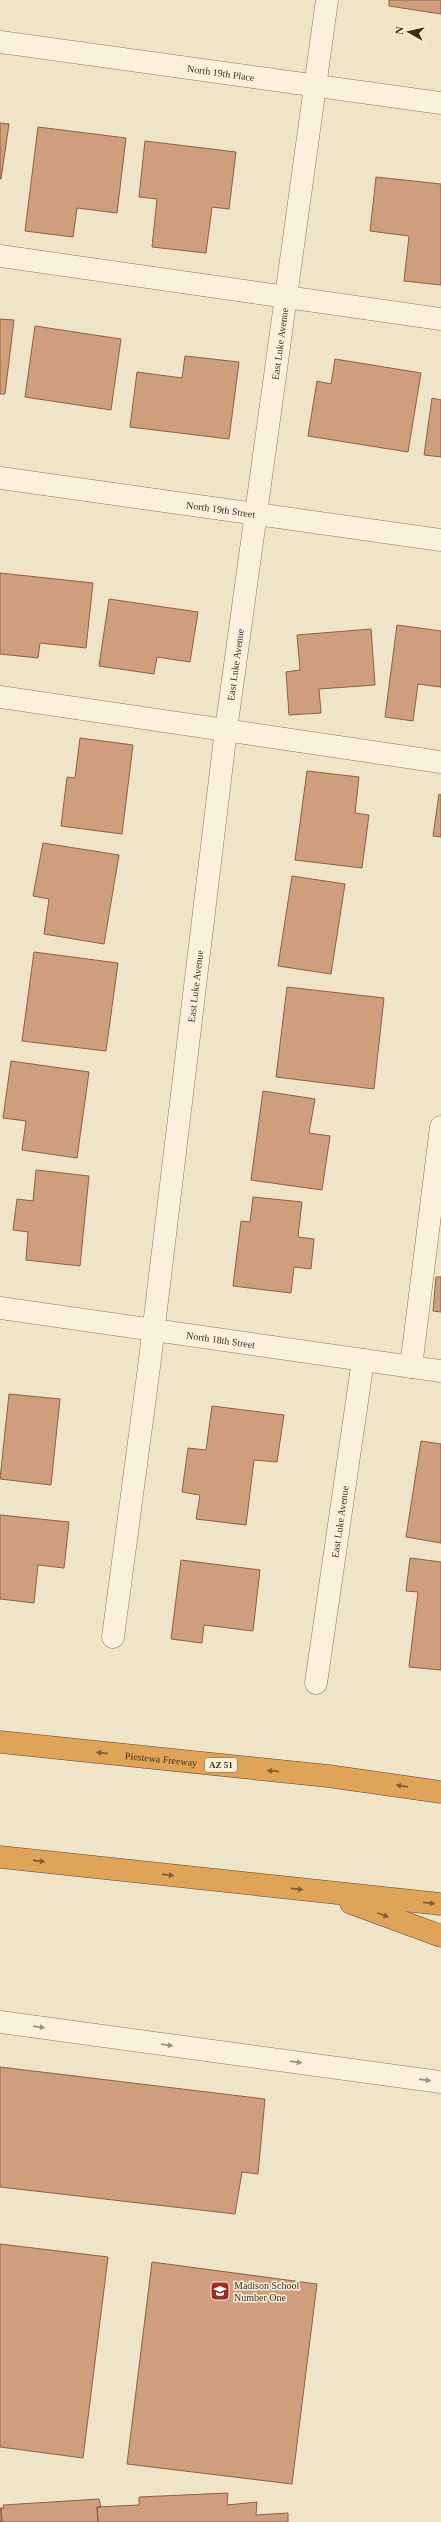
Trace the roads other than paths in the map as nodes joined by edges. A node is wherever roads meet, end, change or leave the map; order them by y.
1 (327, 0) edge
2 (0, 42) edge
3 (316, 84) junction
4 (441, 103) edge
5 (0, 256) edge
6 (287, 298) junction
7 (441, 319) edge
8 (0, 478) edge
9 (256, 512) junction
10 (441, 540) edge
11 (0, 697) edge
12 (226, 730) junction
13 (441, 762) edge
14 (441, 1127) edge
15 (0, 1308) edge
16 (153, 1331) junction
17 (363, 1360) junction
18 (411, 1367) junction
19 (441, 1371) edge
20 (113, 1637) dead end
21 (316, 1683) dead end
22 (0, 1742) edge
23 (441, 1792) edge
24 (0, 1857) edge
25 (320, 1891) junction
26 (441, 1904) edge
27 (441, 1936) edge
28 (0, 2022) edge
29 (441, 2082) edge

1 - 3 street, East Luke Avenue
2 - 3 street, North 19th Place
3 - 4 street, North 19th Place
3 - 6 street, East Luke Avenue
5 - 6 street
6 - 7 street
6 - 9 street, East Luke Avenue
8 - 9 street, North 19th Street
9 - 10 street, North 19th Street
9 - 12 street, East Luke Avenue
11 - 12 street
12 - 13 street
12 - 16 street, East Luke Avenue
14 - 18 street
15 - 16 street, North 18th Street
16 - 17 street, North 18th Street
16 - 20 street, East Luke Avenue
17 - 18 street, North 18th Street
17 - 21 street, East Luke Avenue
18 - 19 street, North 18th Street
23 -> 22 highway, Piestewa Freeway / AZ 51
24 -> 25 highway
25 -> 26 highway
25 -> 27 highway
28 -> 29 street

